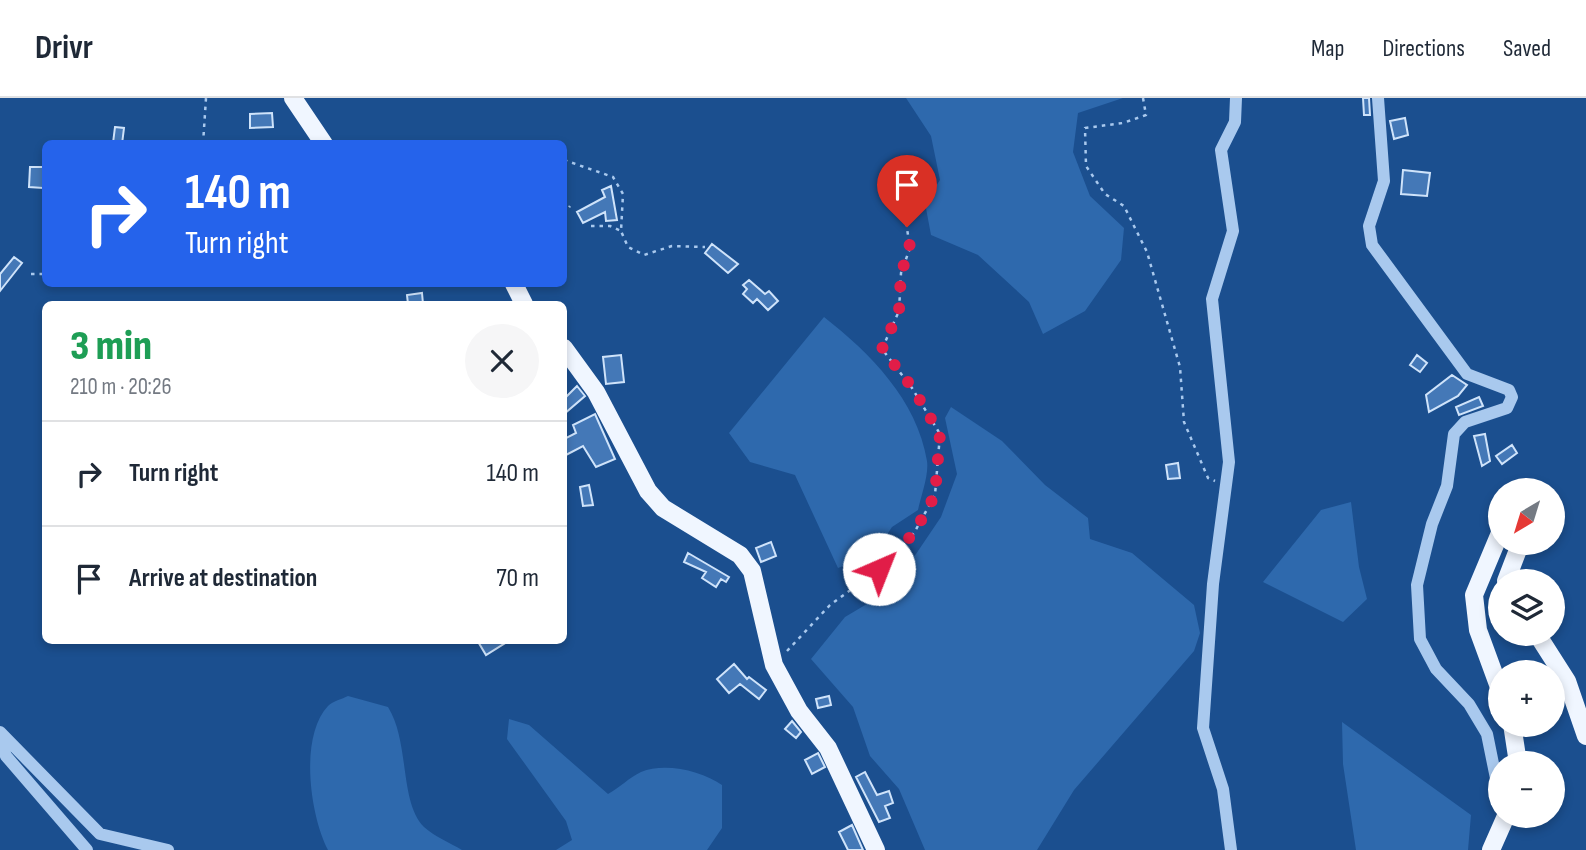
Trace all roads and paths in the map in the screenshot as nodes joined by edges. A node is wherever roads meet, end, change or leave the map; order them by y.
1 (206, 98) edge
2 (293, 98) edge
3 (1143, 98) edge
4 (1236, 98) edge
5 (1378, 98) edge
6 (203, 140) edge
7 (321, 140) edge
8 (567, 161) edge
9 (570, 206) dead end
10 (904, 209) dead end
11 (567, 210) edge
12 (591, 226) dead end
13 (621, 231) junction
14 (705, 247) dead end
15 (31, 274) dead end
16 (42, 274) edge
17 (567, 352) edge
18 (1226, 486) junction
19 (1491, 555) edge
20 (1544, 646) edge
21 (1489, 660) edge
22 (774, 665) junction
23 (0, 732) edge
24 (1586, 736) edge
25 (0, 741) edge
26 (1490, 751) edge
27 (1500, 828) edge
28 (87, 850) edge
29 (168, 850) edge
30 (876, 850) edge
31 (1231, 850) edge
32 (1490, 850) edge

1 - 6 path
2 - 7 main road
3 - 18 path
4 - 18 street
5 - 26 street
8 - 13 path
9 - 11 path
10 - 22 path
12 - 13 path
13 - 14 path
15 - 16 path
17 - 22 main road
18 - 31 street
19 - 21 main road
20 - 24 main road
22 - 30 main road
23 - 29 street
25 - 28 street
27 - 32 main road

